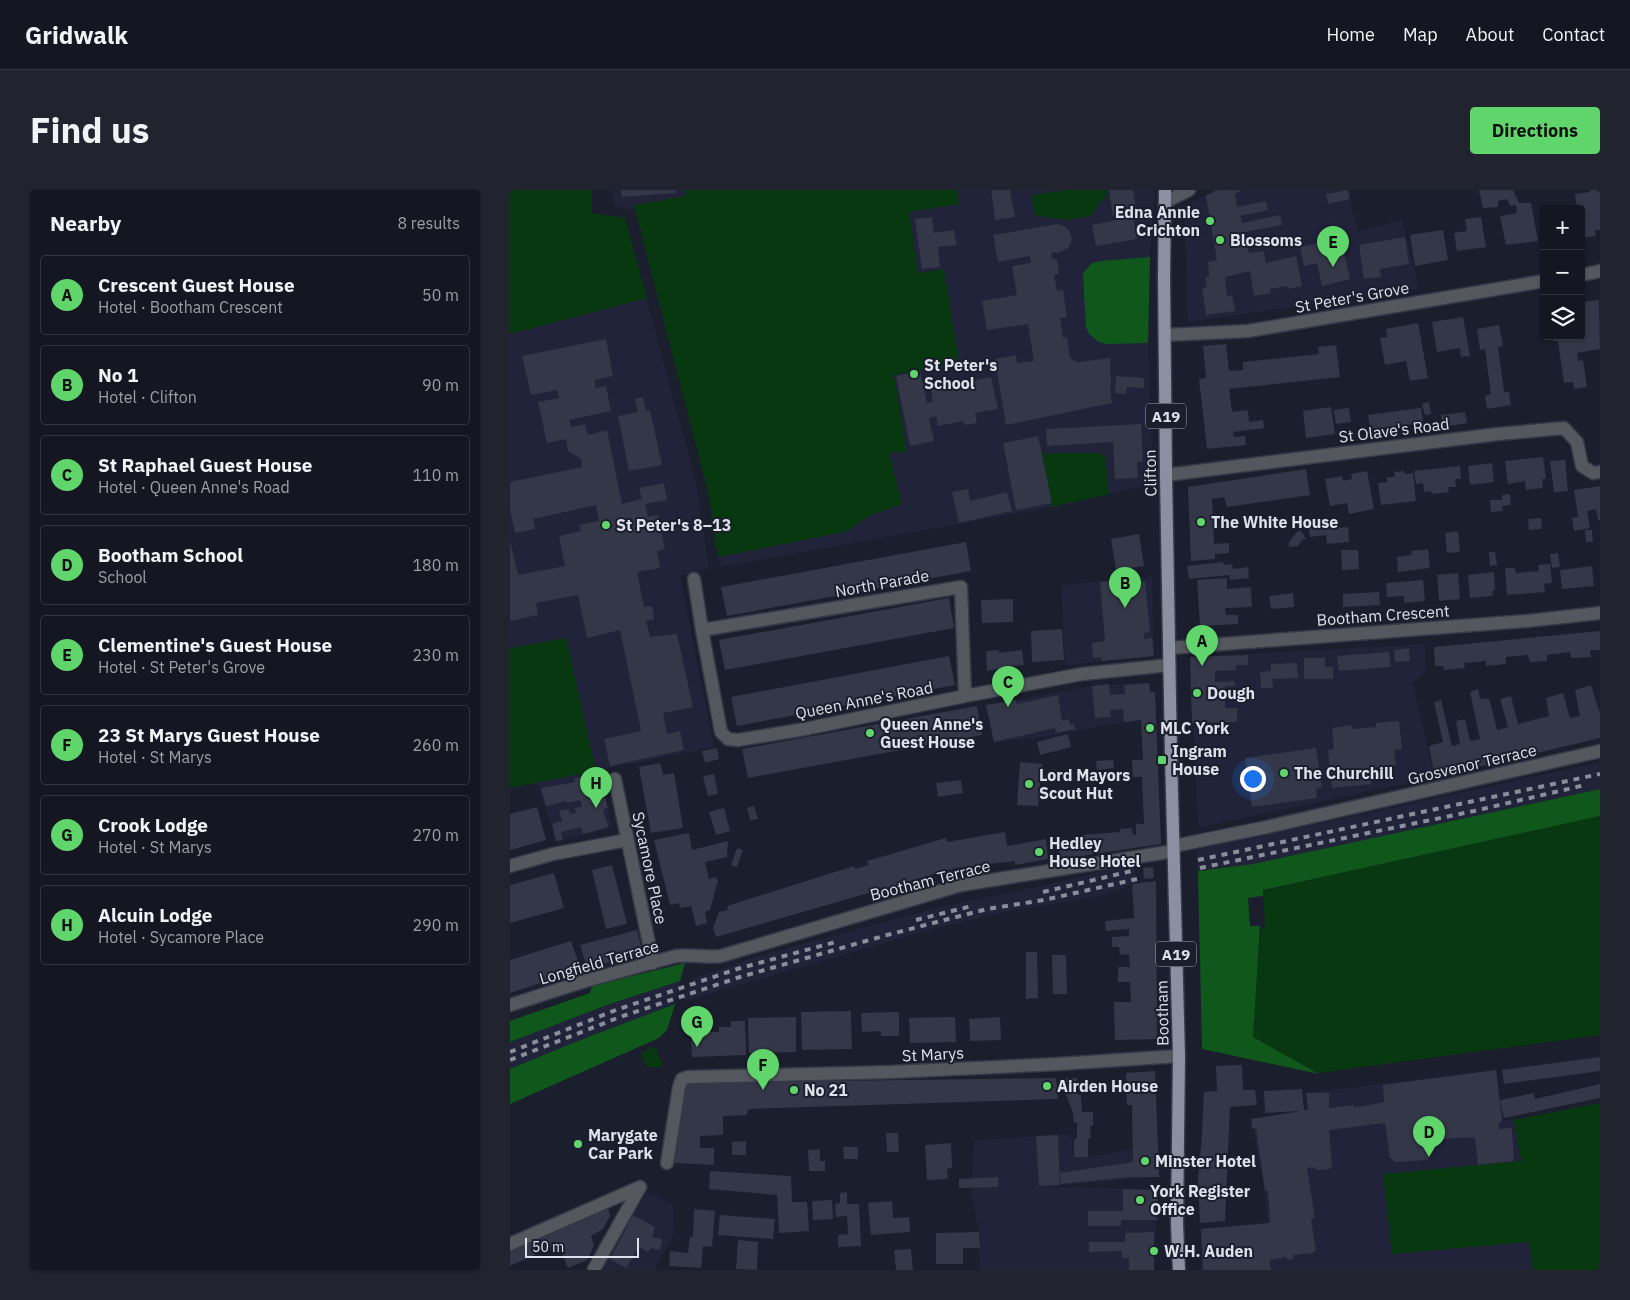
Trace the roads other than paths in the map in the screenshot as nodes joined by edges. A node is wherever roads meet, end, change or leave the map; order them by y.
1 (1189, 190) edge
2 (1165, 196) edge
3 (1600, 271) edge
4 (1585, 273) edge
5 (1540, 282) edge
6 (1165, 335) junction
7 (1600, 472) edge
8 (1166, 475) junction
9 (694, 579) dead end
10 (1600, 613) edge
11 (702, 630) junction
12 (1169, 648) junction
13 (1170, 665) junction
14 (965, 696) junction
15 (1600, 751) edge
16 (615, 779) dead end
17 (627, 840) junction
18 (1174, 848) junction
19 (510, 866) edge
20 (698, 955) joint
21 (653, 963) junction
22 (510, 1005) edge
23 (1179, 1056) junction
24 (667, 1163) dead end
25 (510, 1244) edge
26 (594, 1269) edge
27 (1178, 1270) edge

1 - 2 street
2 - 6 main road, Clifton / A19
3 - 4 street
5 - 6 street, St Peter's Grove
6 - 8 main road, Clifton / A19
7 - 8 street, St Olave's Road
8 - 12 main road, Clifton / A19
9 - 11 street, Queen Anne's Road
10 - 12 street, Bootham Crescent
11 - 14 street, Queen Anne's Road
11 - 14 street, North Parade
12 - 13 main road, Clifton / A19
13 - 14 street, Queen Anne's Road
13 - 18 main road, Bootham / A19
15 - 18 street, Grosvenor Terrace
16 - 17 street, Sycamore Place
17 - 19 street
17 - 21 street, Sycamore Place
18 - 20 street, Bootham Terrace
18 - 23 main road, Bootham / A19
20 - 21 street, Longfield Terrace
21 - 22 street, Longfield Terrace
23 - 24 street, St Marys
23 - 27 main road, Bootham / A19
25 - 26 street

